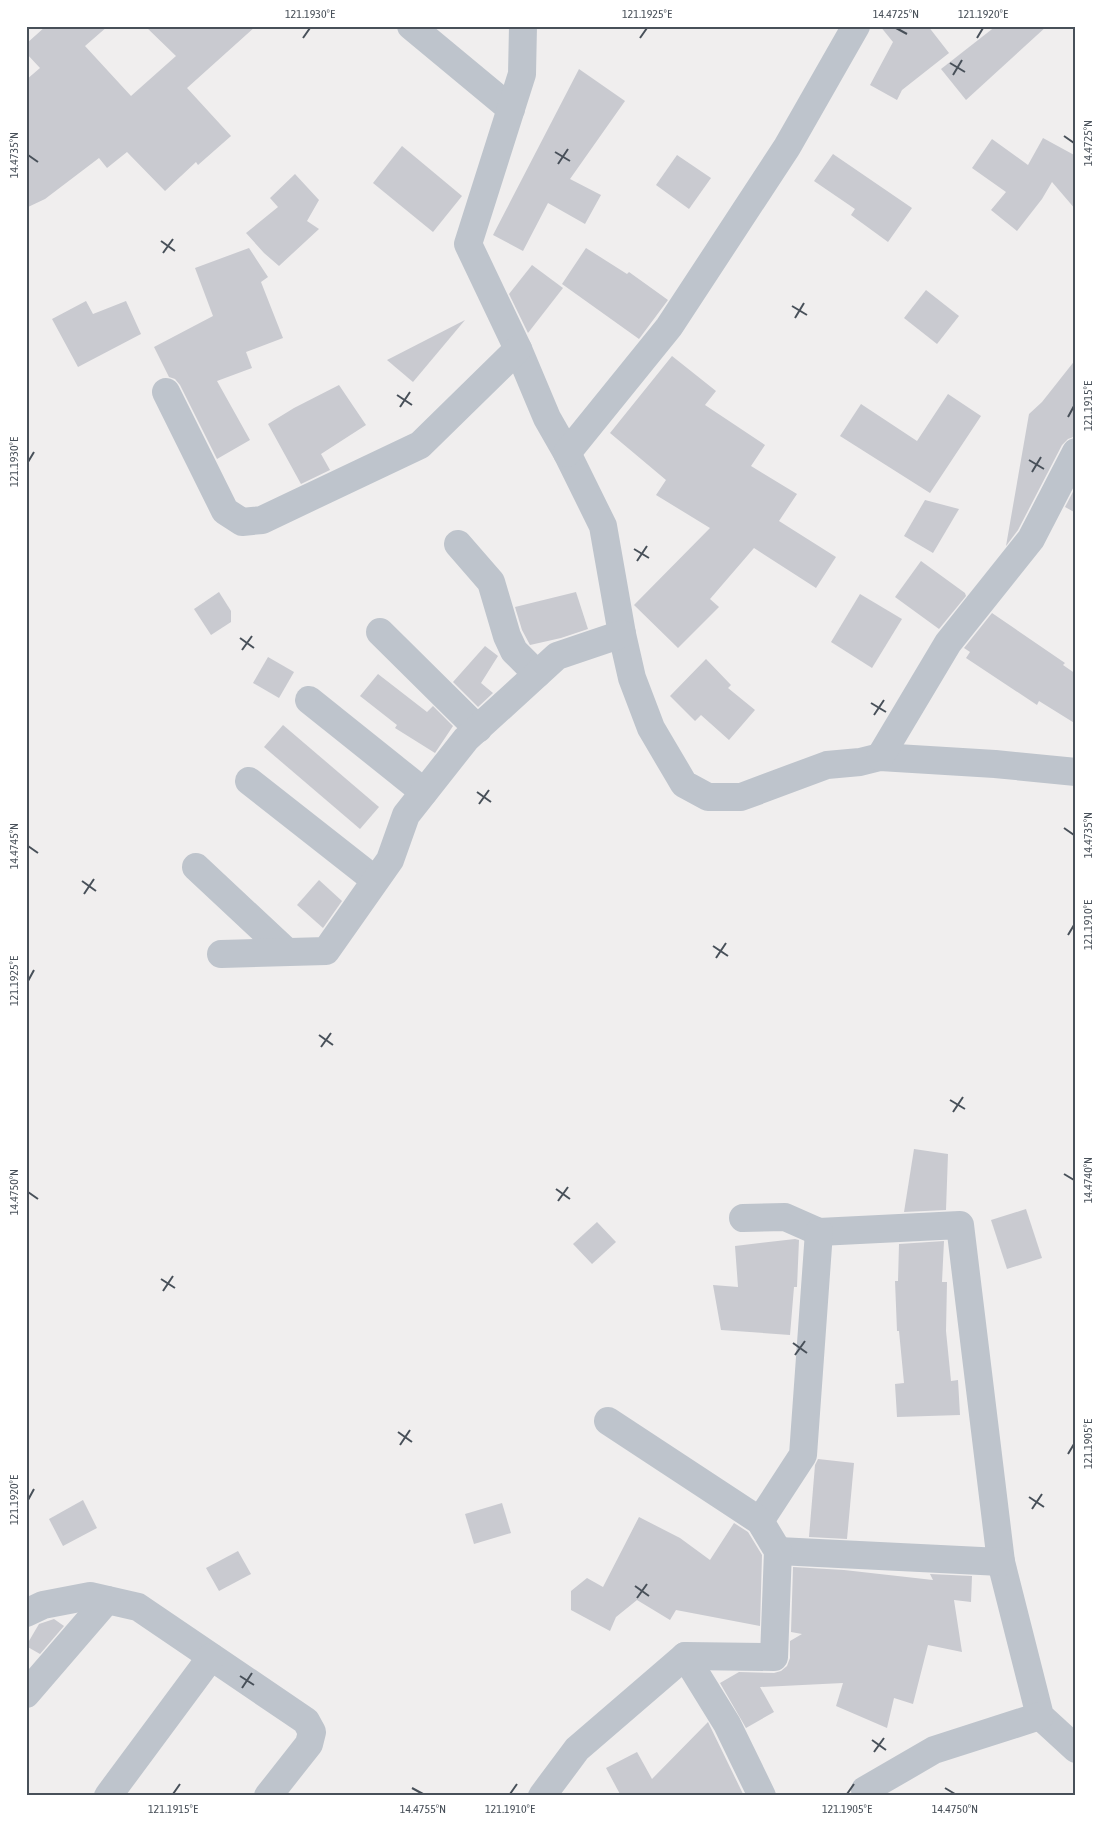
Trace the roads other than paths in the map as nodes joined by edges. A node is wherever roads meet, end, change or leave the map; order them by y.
1 (411, 26) edge
2 (523, 26) edge
3 (856, 26) edge
4 (511, 108) junction
5 (518, 348) junction
6 (166, 392) dead end
7 (1076, 452) edge
8 (567, 453) junction
9 (458, 544) dead end
10 (380, 632) dead end
11 (622, 634) junction
12 (537, 674) junction
13 (309, 700) dead end
14 (478, 728) junction
15 (880, 757) junction
16 (1076, 772) edge
17 (249, 781) dead end
18 (424, 792) junction
19 (196, 866) dead end
20 (375, 880) junction
21 (287, 952) junction
22 (221, 954) dead end
23 (743, 1218) dead end
24 (819, 1232) junction
25 (608, 1421) dead end
26 (760, 1521) junction
27 (778, 1551) junction
28 (1001, 1562) junction
29 (107, 1600) junction
30 (26, 1613) edge
31 (211, 1656) junction
32 (685, 1656) junction
33 (26, 1694) edge
34 (1040, 1716) junction
35 (1076, 1749) edge
36 (865, 1790) dead end
37 (108, 1796) edge
38 (268, 1796) edge
39 (542, 1796) edge
40 (762, 1796) edge

1 - 4 street
2 - 4 street
3 - 8 street
4 - 5 street
5 - 6 street
5 - 8 street
7 - 15 street
8 - 11 street
9 - 12 street
10 - 14 street
11 - 12 street
11 - 15 street
12 - 14 street
13 - 18 street
14 - 18 street
15 - 16 street
17 - 20 street
18 - 20 street
19 - 21 street
20 - 21 street
21 - 22 street
23 - 24 street
24 - 26 street
24 - 28 street
25 - 26 street
26 - 27 street
27 - 28 street
27 - 32 street
28 - 34 street
29 - 30 street
29 - 31 street
29 - 33 street
31 - 37 street
31 - 38 street
32 - 39 street
32 - 40 street
34 - 35 street
34 - 36 street

